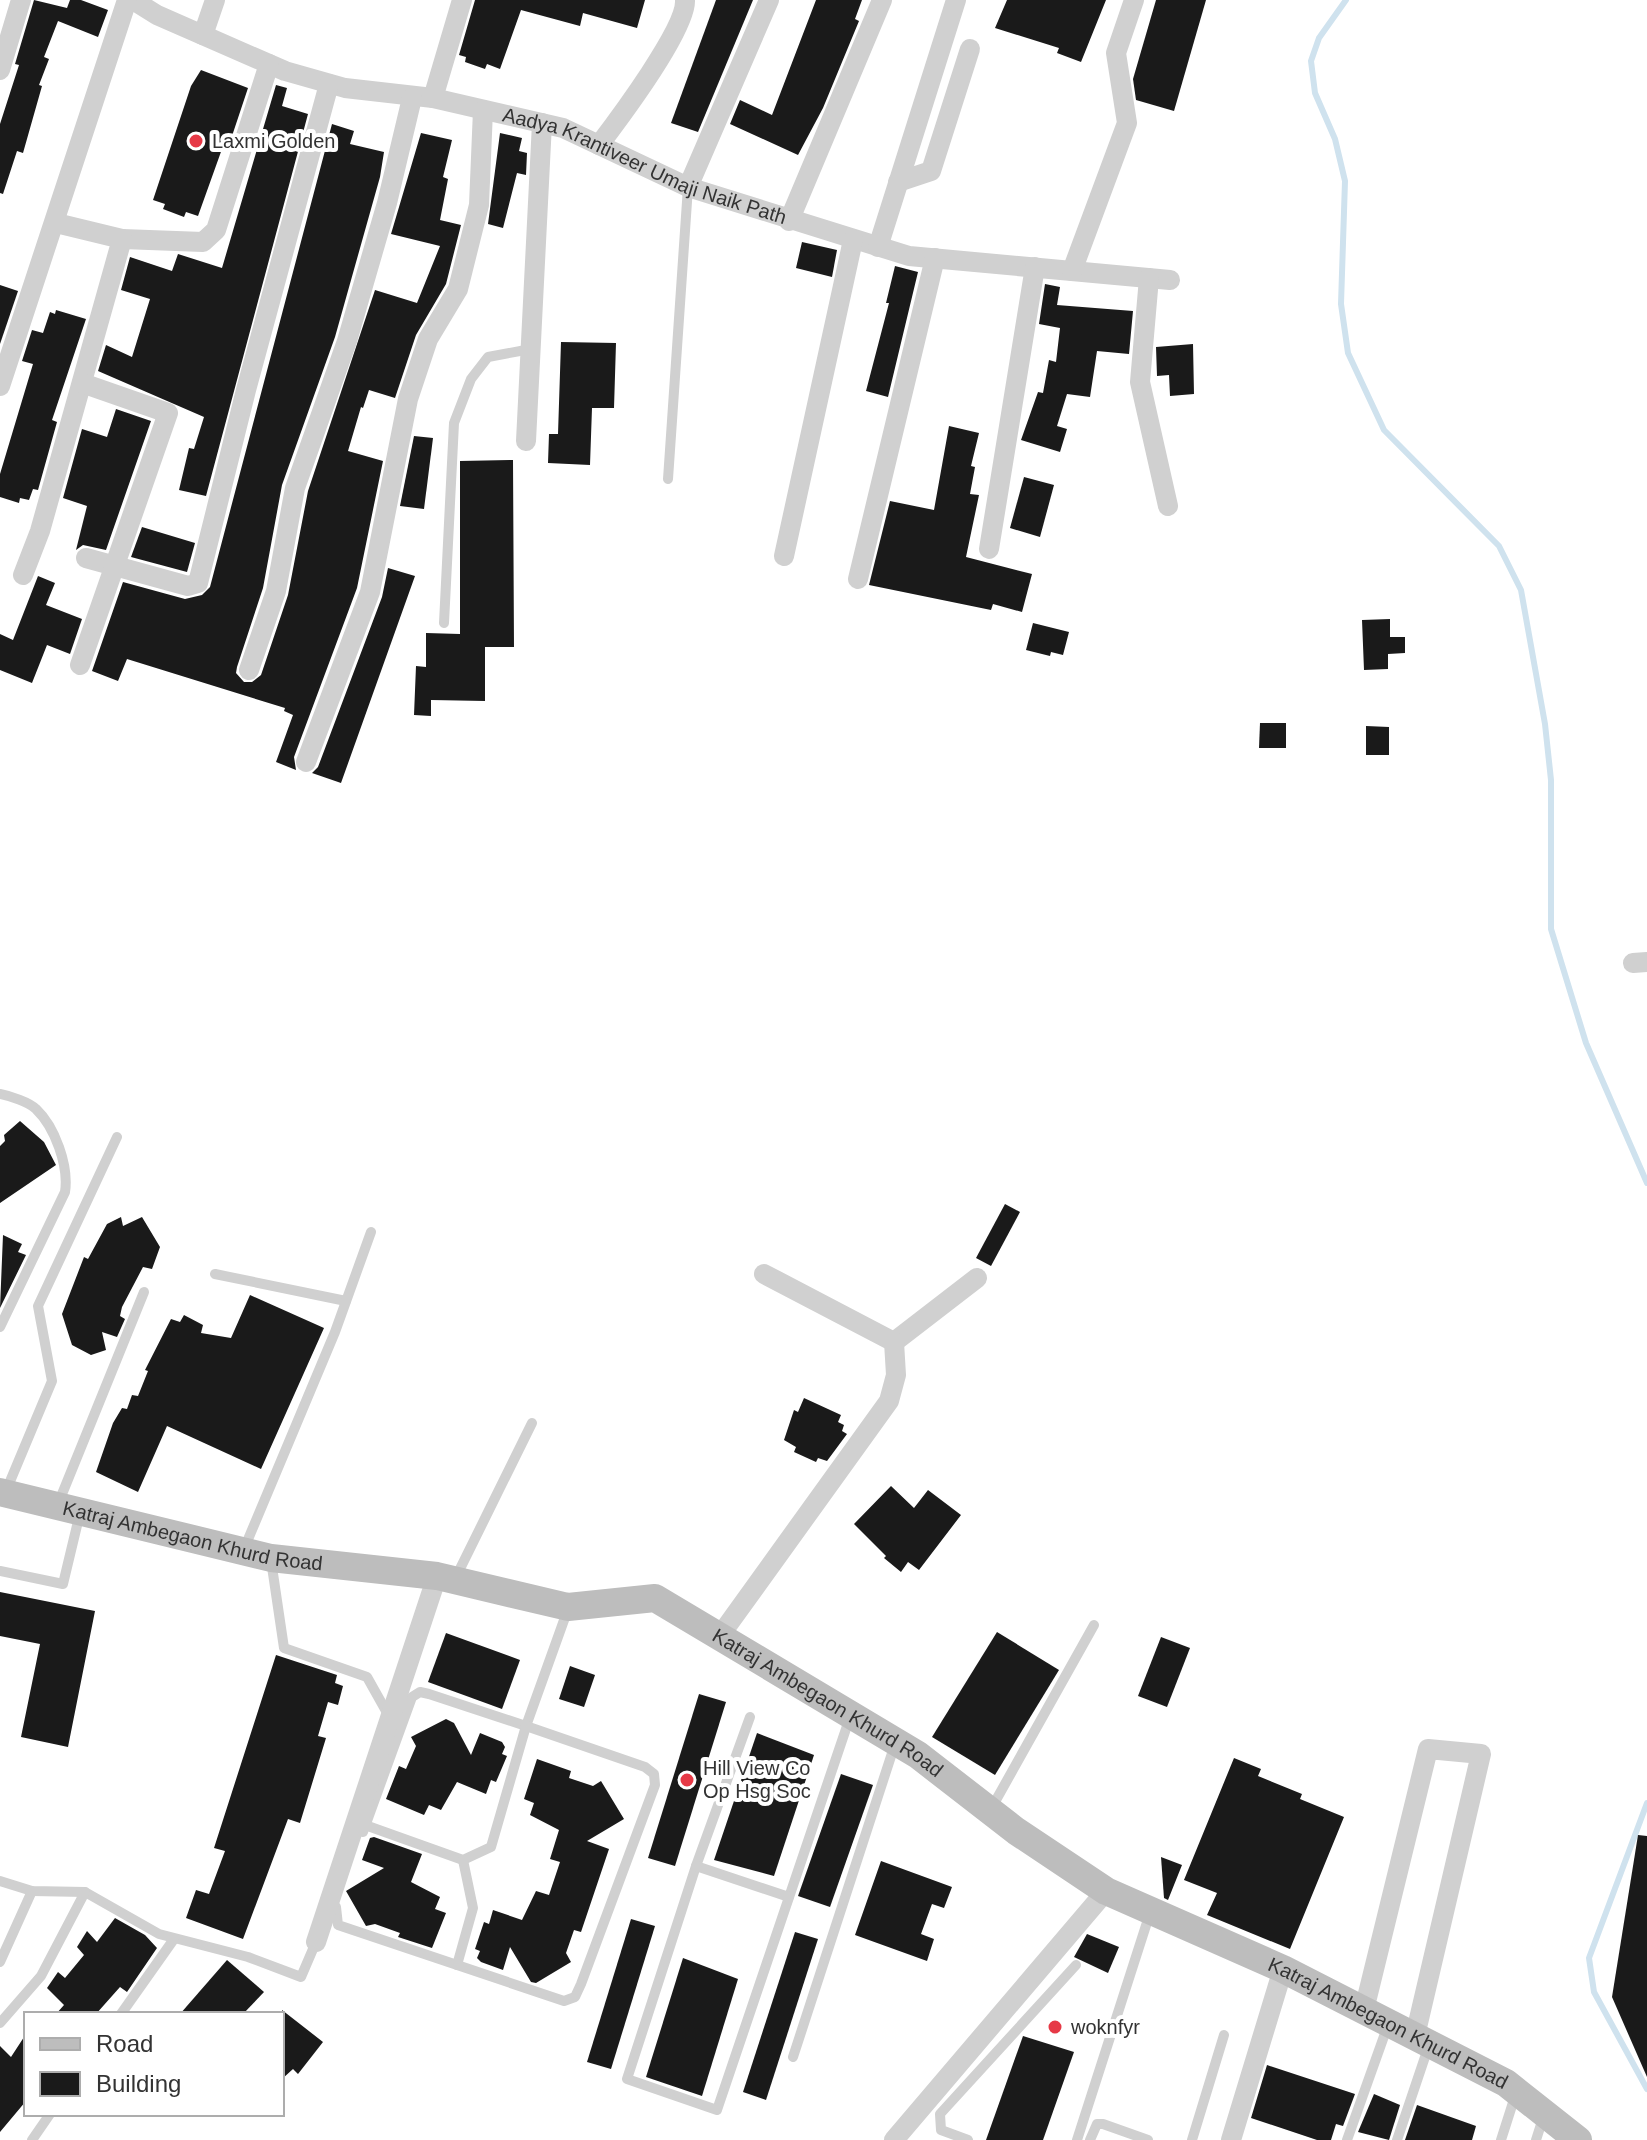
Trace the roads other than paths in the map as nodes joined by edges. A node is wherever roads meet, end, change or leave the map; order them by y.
1 (21, 0) edge
2 (130, 0) edge
3 (215, 0) edge
4 (462, 0) edge
5 (685, 0) edge
6 (769, 0) edge
7 (882, 0) edge
8 (956, 0) edge
9 (1134, 0) edge
10 (203, 35) junction
11 (970, 49) dead end
12 (269, 64) junction
13 (0, 70) edge
14 (329, 84) junction
15 (412, 98) junction
16 (433, 98) junction
17 (483, 110) junction
18 (542, 123) junction
19 (599, 145) junction
20 (898, 182) junction
21 (688, 187) junction
22 (789, 221) junction
23 (56, 223) junction
24 (122, 239) junction
25 (853, 240) junction
26 (878, 247) junction
27 (935, 258) junction
28 (1035, 267) junction
29 (1072, 271) junction
30 (531, 349) junction
31 (82, 383) junction
32 (0, 386) edge
33 (526, 441) dead end
34 (668, 479) dead end
35 (1168, 506) dead end
36 (989, 549) dead end
37 (784, 556) dead end
38 (86, 558) dead end
39 (116, 566) junction
40 (23, 575) dead end
41 (858, 579) dead end
42 (444, 623) dead end
43 (80, 665) dead end
44 (249, 670) dead end
45 (306, 762) dead end
46 (0, 1094) edge
47 (117, 1137) dead end
48 (371, 1232) dead end
49 (215, 1274) dead end
50 (764, 1274) dead end
51 (977, 1278) dead end
52 (144, 1292) dead end
53 (346, 1301) junction
54 (0, 1327) edge
55 (894, 1342) junction
56 (532, 1423) dead end
57 (2, 1492) edge
58 (69, 1509) junction
59 (243, 1551) junction
60 (271, 1558) junction
61 (0, 1571) edge
62 (446, 1578) junction
63 (568, 1607) junction
64 (1094, 1625) dead end
65 (719, 1637) junction
66 (850, 1715) junction
67 (750, 1717) dead end
68 (391, 1719) junction
69 (526, 1726) junction
70 (896, 1742) junction
71 (990, 1811) junction
72 (365, 1825) junction
73 (463, 1860) junction
74 (696, 1866) junction
75 (0, 1881) edge
76 (32, 1891) junction
77 (1106, 1891) junction
78 (85, 1892) junction
79 (789, 1897) junction
80 (1151, 1911) junction
81 (174, 1939) junction
82 (316, 1942) joint
83 (0, 1962) edge
84 (457, 1965) junction
85 (1076, 1965) dead end
86 (1283, 1969) junction
87 (122, 2012) edge
88 (1377, 2016) junction
89 (0, 2023) edge
90 (1224, 2035) dead end
91 (1422, 2040) junction
92 (793, 2057) dead end
93 (1517, 2091) junction
94 (49, 2116) edge
95 (1540, 2127) edge
96 (32, 2140) edge
97 (894, 2140) edge
98 (968, 2140) edge
99 (1077, 2140) edge
100 (1090, 2140) edge
101 (1148, 2140) edge
102 (1192, 2140) edge
103 (1231, 2140) edge
104 (1347, 2140) edge
105 (1397, 2140) edge
106 (1501, 2140) edge
107 (1578, 2140) edge

1 - 13 street
2 - 10 street, Aadya Krantiveer Umaji Naik Path
2 - 23 street
3 - 10 street
4 - 16 street
5 - 19 street
6 - 21 street
7 - 22 street
8 - 20 street
9 - 29 street
10 - 12 street, Aadya Krantiveer Umaji Naik Path
11 - 20 street
12 - 14 street, Aadya Krantiveer Umaji Naik Path
12 - 24 street
14 - 15 street, Aadya Krantiveer Umaji Naik Path
14 - 39 street
15 - 16 street, Aadya Krantiveer Umaji Naik Path
15 - 44 street
16 - 17 street, Aadya Krantiveer Umaji Naik Path
17 - 18 street, Aadya Krantiveer Umaji Naik Path
17 - 45 street
18 - 19 street, Aadya Krantiveer Umaji Naik Path
18 - 30 street
19 - 21 street, Aadya Krantiveer Umaji Naik Path
20 - 26 street
21 - 22 street, Aadya Krantiveer Umaji Naik Path
21 - 34 lane
22 - 25 street, Aadya Krantiveer Umaji Naik Path
23 - 24 street
23 - 32 street
24 - 31 street
25 - 26 street, Aadya Krantiveer Umaji Naik Path
25 - 37 street
26 - 27 street, Aadya Krantiveer Umaji Naik Path
27 - 28 street, Aadya Krantiveer Umaji Naik Path
27 - 41 street
28 - 29 street, Aadya Krantiveer Umaji Naik Path
28 - 36 street
29 - 35 street, Aadya Krantiveer Umaji Naik Path
30 - 33 street
30 - 42 lane
31 - 39 street
31 - 40 street
38 - 39 street
39 - 43 street
46 - 54 lane
47 - 57 lane
48 - 53 lane
49 - 53 lane
50 - 55 street
51 - 55 street
52 - 58 lane
53 - 59 lane
55 - 65 street
56 - 62 lane
57 - 58 street, Katraj Ambegaon Khurd Road
58 - 59 street, Katraj Ambegaon Khurd Road
58 - 61 lane
59 - 60 street, Katraj Ambegaon Khurd Road
60 - 62 street, Katraj Ambegaon Khurd Road
60 - 68 lane
62 - 63 street, Katraj Ambegaon Khurd Road
62 - 68 street
63 - 65 street, Katraj Ambegaon Khurd Road
63 - 69 lane
64 - 71 lane
65 - 66 street, Katraj Ambegaon Khurd Road
66 - 70 street, Katraj Ambegaon Khurd Road
66 - 79 lane
67 - 74 lane
68 - 82 street
69 - 72 lane
69 - 73 lane
69 - 84 lane
70 - 71 street, Katraj Ambegaon Khurd Road
70 - 92 lane
71 - 77 street, Katraj Ambegaon Khurd Road
72 - 73 lane
72 - 84 lane
73 - 84 lane
74 - 79 lane
74 - 79 lane
75 - 76 lane
76 - 78 lane
76 - 83 lane
77 - 80 street, Katraj Ambegaon Khurd Road
77 - 97 street
78 - 81 lane
78 - 89 lane
80 - 86 street, Katraj Ambegaon Khurd Road
80 - 99 lane
81 - 82 lane
81 - 87 lane
85 - 98 lane
86 - 88 street, Katraj Ambegaon Khurd Road
86 - 103 street
88 - 91 street, Katraj Ambegaon Khurd Road
88 - 91 street
88 - 104 lane
90 - 102 lane
91 - 93 street, Katraj Ambegaon Khurd Road
91 - 105 lane
93 - 95 street, Katraj Ambegaon Khurd Road
93 - 106 lane
94 - 96 lane
95 - 107 street, Katraj Ambegaon Khurd Road
100 - 101 lane

